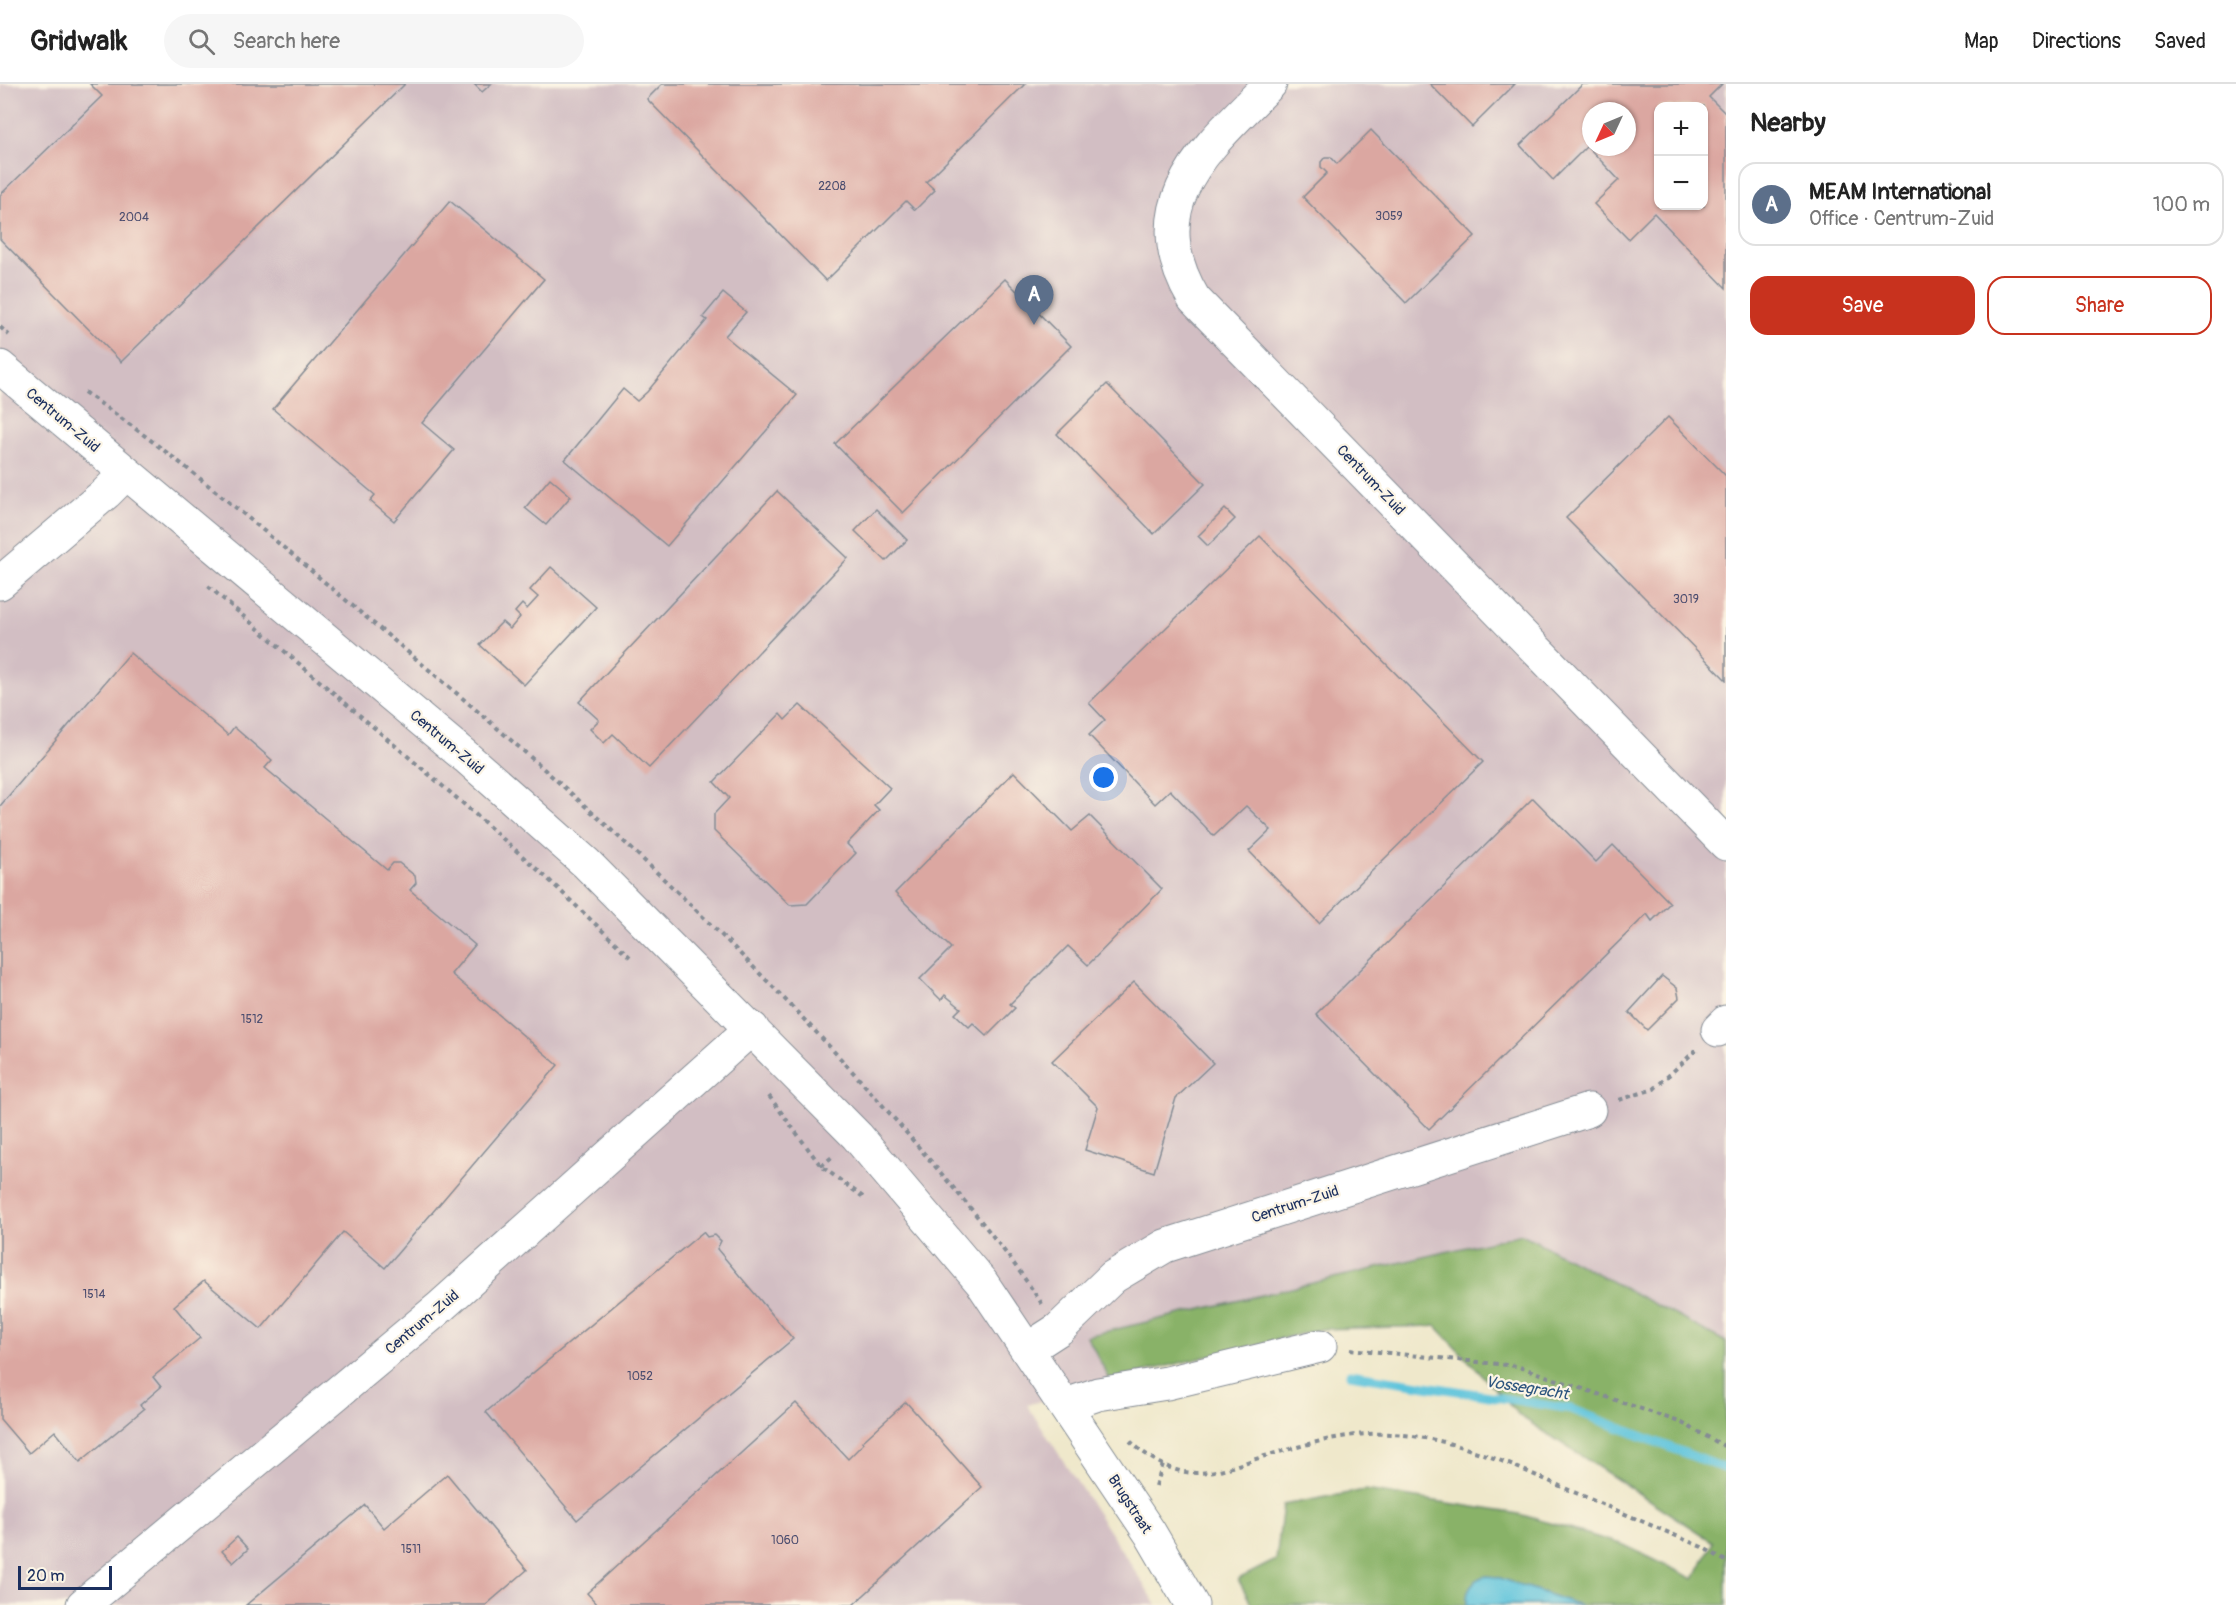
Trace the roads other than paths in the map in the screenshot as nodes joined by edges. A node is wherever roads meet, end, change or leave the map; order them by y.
1 (1270, 84) edge
2 (0, 367) edge
3 (126, 473) junction
4 (0, 583) edge
5 (1726, 844) edge
6 (752, 1028) junction
7 (1589, 1110) road end
8 (1320, 1346) road end
9 (1028, 1349) junction
10 (1066, 1405) junction
11 (83, 1605) edge
12 (1192, 1605) edge

1 - 5 street, Centrum-Zuid
2 - 3 street, Centrum-Zuid
3 - 4 street
3 - 6 street, Centrum-Zuid
6 - 9 street, Centrum-Zuid
6 - 11 street, Centrum-Zuid
7 - 9 street, Centrum-Zuid
8 - 10 street
9 - 10 street, Centrum-Zuid
10 - 12 street, Brugstraat

